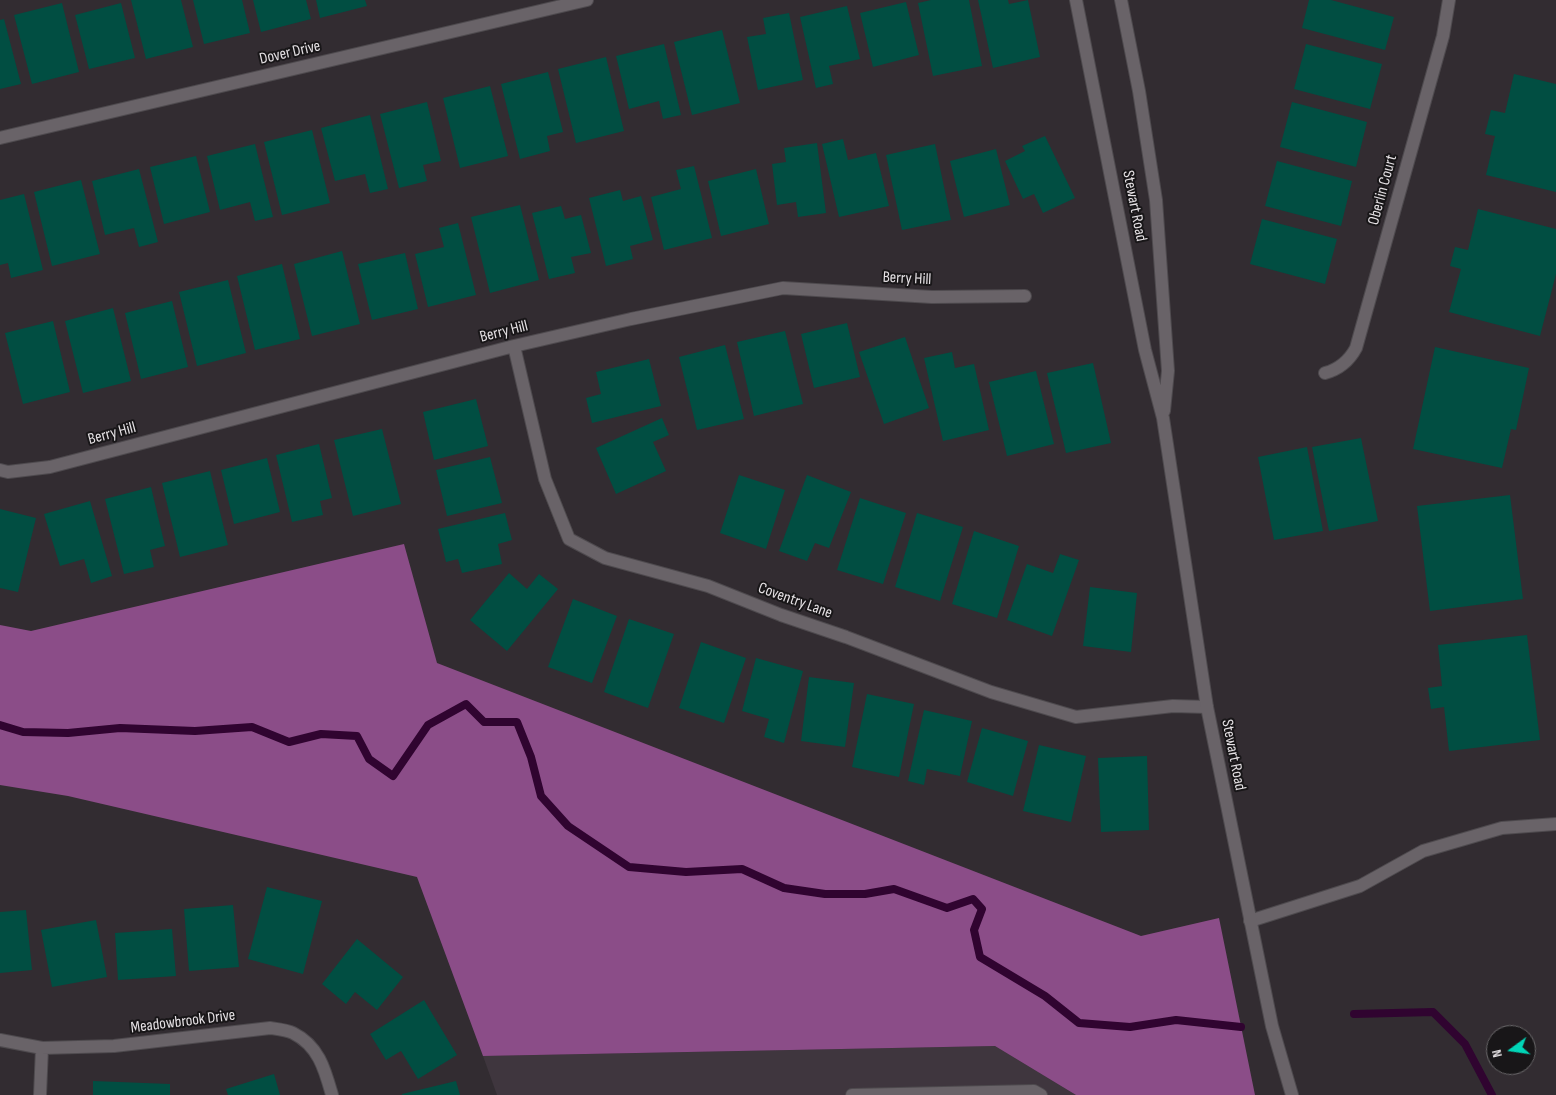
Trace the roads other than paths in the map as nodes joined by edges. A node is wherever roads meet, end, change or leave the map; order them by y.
1 (587, 0) edge
2 (1076, 0) edge
3 (1121, 0) edge
4 (1449, 0) edge
5 (0, 138) edge
6 (1025, 296) dead end
7 (514, 346) junction
8 (1325, 373) dead end
9 (1163, 418) junction
10 (0, 470) edge
11 (1207, 707) junction
12 (1556, 824) edge
13 (1250, 921) junction
14 (0, 1040) edge
15 (42, 1048) junction
16 (40, 1095) edge
17 (332, 1095) edge
18 (852, 1095) edge
19 (1041, 1095) edge
20 (1292, 1095) edge

1 - 5 street, Dover Drive
2 - 9 street, Stewart Road
3 - 9 street, Stewart Road
4 - 8 street, Oberlin Court
6 - 7 street, Berry Hill
7 - 10 street, Berry Hill
7 - 11 street, Coventry Lane
9 - 11 street, Stewart Road
11 - 13 street, Stewart Road
12 - 13 street
13 - 20 street, Stewart Road
14 - 15 street, Meadowbrook Drive
15 - 16 street
15 - 17 street, Meadowbrook Drive
18 - 19 street

